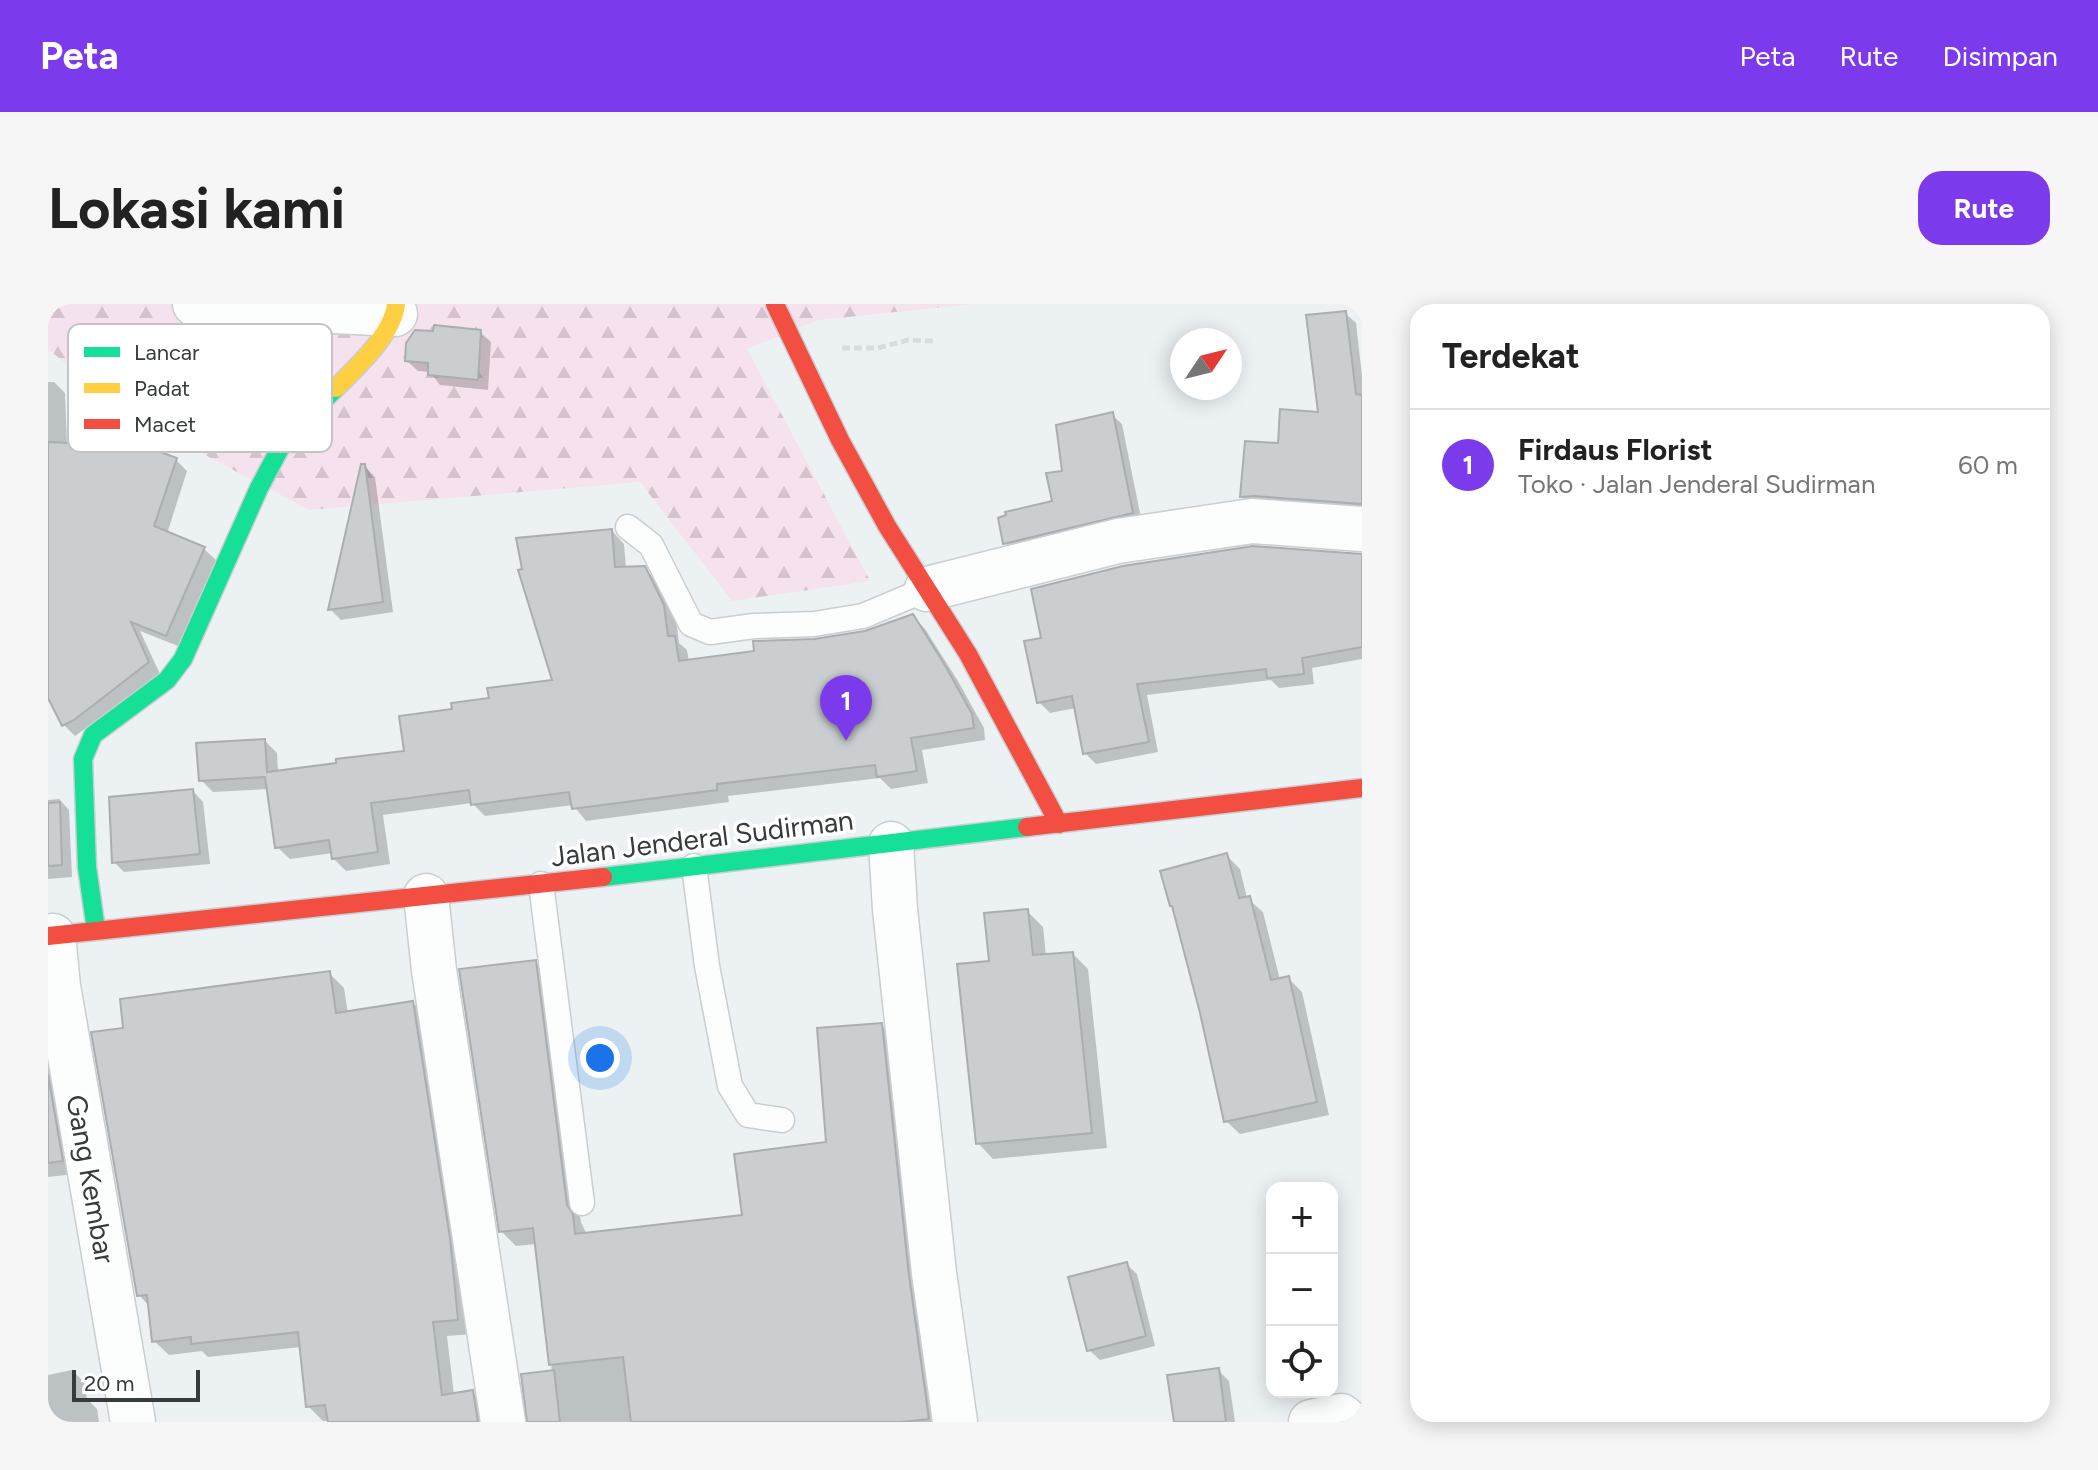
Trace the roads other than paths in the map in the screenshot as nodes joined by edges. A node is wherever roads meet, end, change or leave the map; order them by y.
1 (195, 304) edge
2 (775, 304) edge
3 (396, 309) edge
4 (332, 392) edge
5 (278, 452) edge
6 (628, 527) dead end
7 (1362, 529) edge
8 (927, 589) junction
9 (1362, 788) edge
10 (1059, 824) junction
11 (891, 844) junction
12 (694, 866) junction
13 (541, 884) junction
14 (426, 896) junction
15 (96, 930) junction
16 (50, 936) edge
17 (782, 1120) dead end
18 (582, 1203) dead end
19 (133, 1422) edge
20 (503, 1422) edge
21 (955, 1422) edge
22 (1311, 1422) edge
23 (1348, 1422) edge

1 - 3 street
2 - 8 main road
3 - 4 main road
5 - 15 main road
6 - 8 lane
7 - 8 street
8 - 10 main road
9 - 10 main road, Jalan Jenderal Sudirman
10 - 11 main road, Jalan Jenderal Sudirman
11 - 12 main road, Jalan Jenderal Sudirman
11 - 21 street
12 - 13 main road, Jalan Jenderal Sudirman
12 - 17 lane
13 - 14 main road, Jalan Jenderal Sudirman
13 - 18 lane
14 - 15 main road, Jalan Jenderal Sudirman
14 - 20 street
15 - 16 main road, Jalan Jenderal Sudirman
16 - 19 street, Gang Kembar
22 - 23 street

